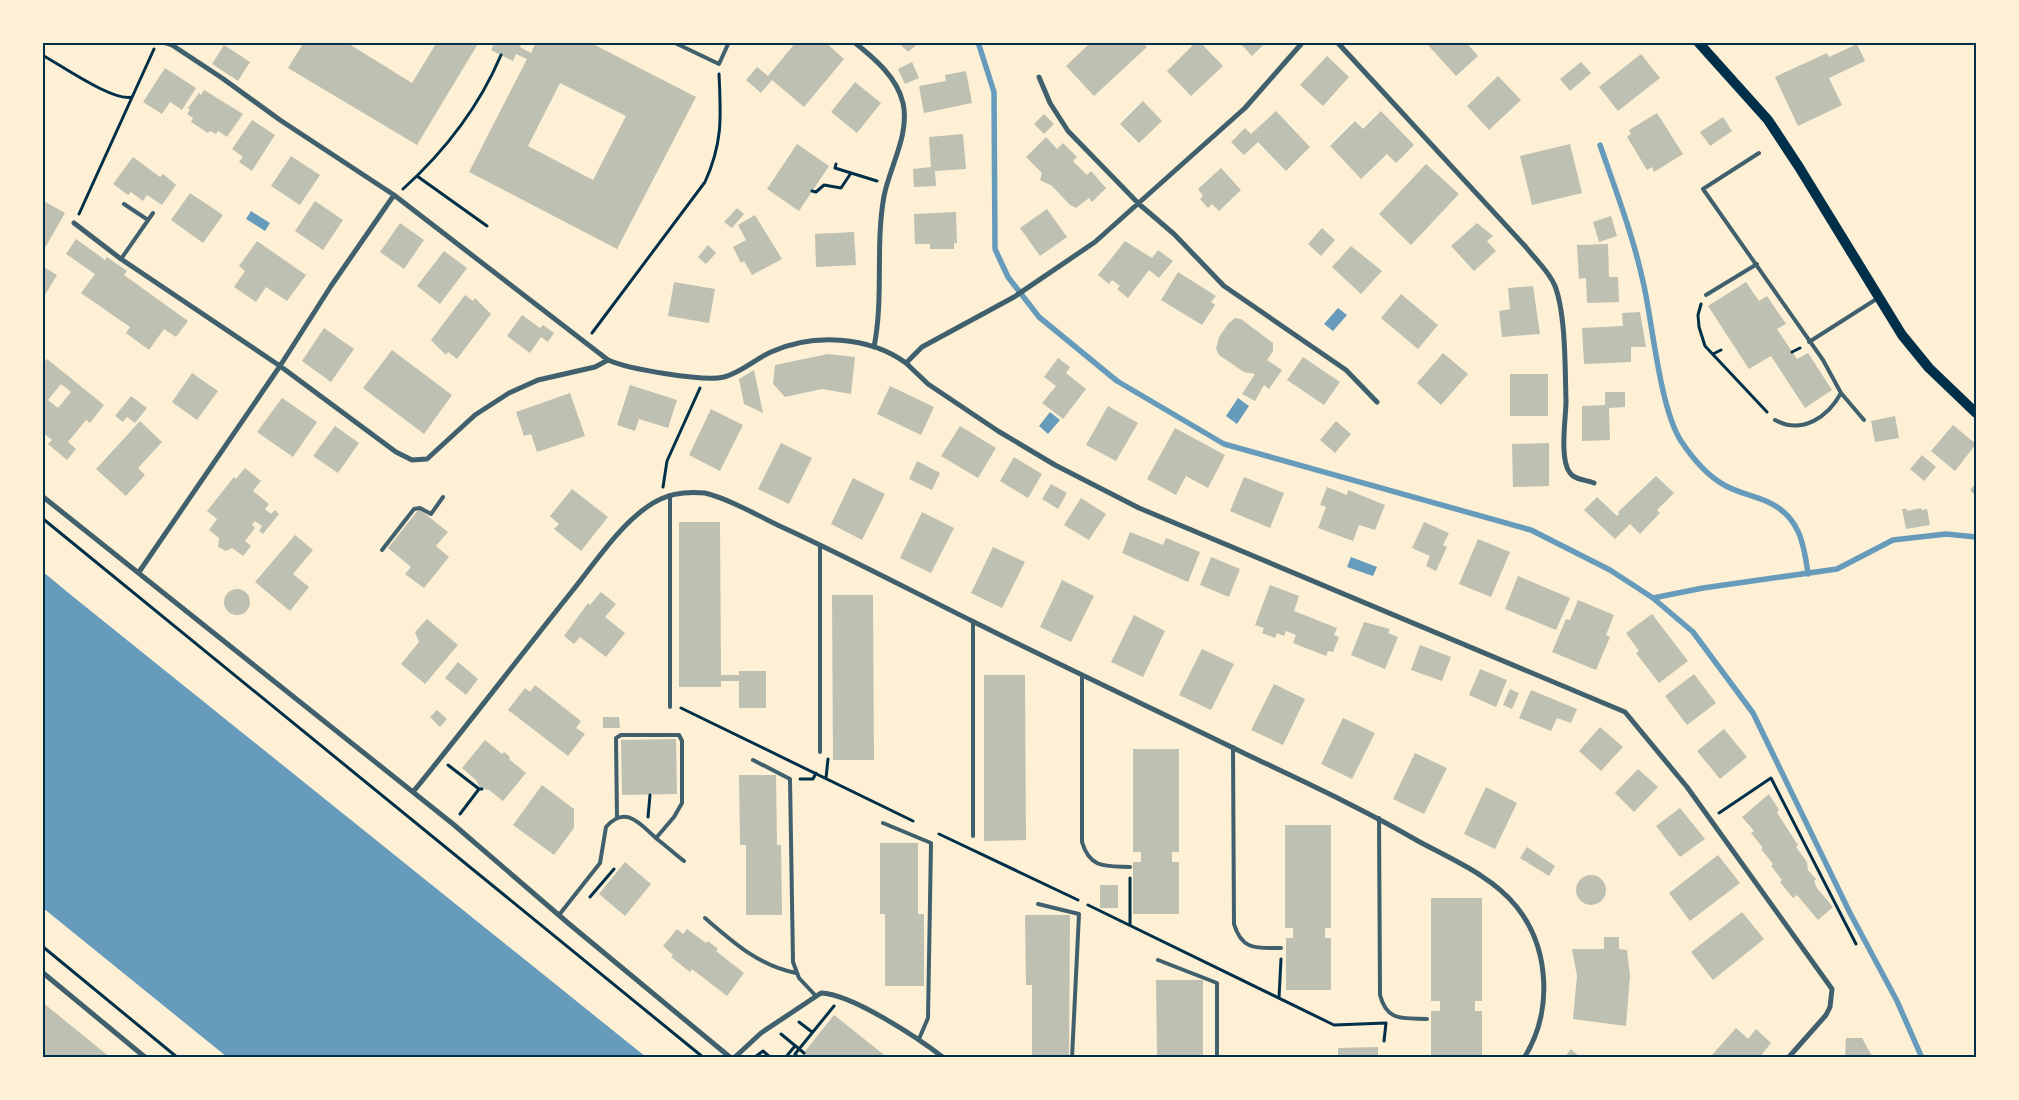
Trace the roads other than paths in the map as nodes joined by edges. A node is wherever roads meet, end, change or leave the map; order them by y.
1 (163, 42) edge
2 (673, 42) edge
3 (729, 42) edge
4 (854, 42) edge
5 (1303, 42) edge
6 (1337, 42) edge
7 (1698, 42) edge
8 (1039, 77) dead end
9 (1759, 153) dead end
10 (394, 195) junction
11 (124, 204) dead end
12 (1139, 204) junction
13 (153, 213) dead end
14 (148, 220) junction
15 (74, 223) road end
16 (121, 259) junction
17 (1757, 264) junction
18 (1706, 295) road end
19 (1878, 298) junction
20 (1809, 342) junction
21 (874, 347) junction
22 (608, 360) junction
23 (906, 363) junction
24 (280, 366) junction
25 (1841, 393) junction
26 (1377, 402) dead end
27 (1976, 413) edge
28 (1775, 420) road end
29 (1864, 420) dead end
30 (1594, 482) dead end
31 (670, 495) junction
32 (42, 496) edge
33 (443, 497) dead end
34 (820, 545) junction
35 (382, 550) dead end
36 (139, 572) junction
37 (972, 621) junction
38 (1082, 675) junction
39 (670, 707) road end
40 (1233, 747) junction
41 (820, 752) dead end
42 (753, 760) dead end
43 (413, 792) junction
44 (616, 818) junction
45 (1379, 818) junction
46 (883, 823) dead end
47 (973, 836) dead end
48 (656, 838) junction
49 (684, 861) dead end
50 (1130, 867) road end
51 (1038, 904) dead end
52 (559, 915) junction
53 (705, 918) dead end
54 (1281, 948) road end
55 (1158, 960) dead end
56 (42, 972) edge
57 (796, 973) junction
58 (815, 995) junction
59 (1427, 1019) dead end
60 (919, 1039) junction
61 (139, 1052) junction
62 (134, 1058) edge
63 (146, 1058) edge
64 (733, 1058) edge
65 (944, 1058) edge
66 (1072, 1058) edge
67 (1217, 1058) edge
68 (1524, 1058) edge
69 (1788, 1058) edge

1 - 10 street
2 - 3 lane
4 - 21 street
5 - 12 street
6 - 30 street
7 - 19 main road
8 - 12 street
9 - 17 lane
10 - 22 street
10 - 24 street
11 - 14 lane
12 - 23 street
12 - 26 street
13 - 14 lane
14 - 16 lane
15 - 16 street
16 - 24 street
17 - 18 lane
17 - 20 lane
19 - 20 lane
19 - 27 main road
20 - 25 lane
21 - 22 street
21 - 23 street
22 - 24 street
23 - 69 street
24 - 36 street
25 - 28 lane
25 - 29 lane
31 - 34 street
31 - 39 lane
31 - 43 street
32 - 36 street
33 - 35 lane
34 - 37 street
34 - 41 lane
36 - 43 street
37 - 38 street
37 - 47 lane
38 - 40 street
38 - 50 lane
40 - 45 street
40 - 54 lane
42 - 57 lane
43 - 52 street
44 - 48 lane
44 - 48 lane
44 - 52 lane
45 - 59 lane
45 - 68 street
46 - 60 lane
48 - 49 lane
51 - 66 lane
52 - 64 street
53 - 57 lane
55 - 67 lane
56 - 61 street
57 - 58 lane
58 - 60 street
58 - 64 street
60 - 65 street
61 - 62 lane
61 - 63 street

